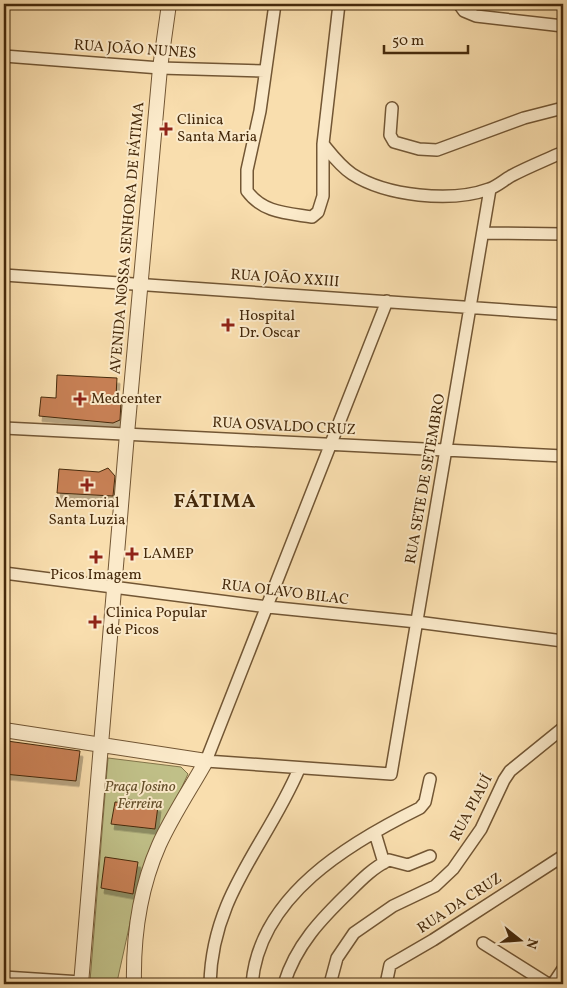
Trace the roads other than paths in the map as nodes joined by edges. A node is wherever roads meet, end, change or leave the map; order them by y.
1 (169, 4) edge
2 (275, 4) edge
3 (339, 4) edge
4 (459, 4) edge
5 (563, 26) edge
6 (4, 56) edge
7 (160, 68) junction
8 (265, 71) junction
9 (392, 108) dead end
10 (563, 108) edge
11 (323, 144) junction
12 (563, 152) edge
13 (490, 189) junction
14 (484, 234) junction
15 (563, 234) edge
16 (4, 275) edge
17 (142, 285) junction
18 (387, 301) junction
19 (471, 307) junction
20 (563, 314) edge
21 (4, 428) edge
22 (126, 434) junction
23 (332, 445) junction
24 (447, 450) junction
25 (563, 456) edge
26 (4, 573) edge
27 (114, 586) junction
28 (268, 607) junction
29 (418, 622) junction
30 (563, 641) edge
31 (563, 728) edge
32 (4, 730) edge
33 (102, 744) junction
34 (206, 761) junction
35 (299, 769) junction
36 (430, 779) dead end
37 (375, 833) junction
38 (430, 856) dead end
39 (563, 856) edge
40 (384, 863) junction
41 (483, 943) dead end
42 (563, 969) edge
43 (4, 977) edge
44 (81, 983) edge
45 (134, 984) edge
46 (210, 984) edge
47 (252, 984) edge
48 (284, 984) edge
49 (330, 984) edge
50 (386, 984) edge
51 (548, 984) edge
52 (554, 984) edge

1 - 7 street, AVENIDA NOSSA SENHORA DE FÁTIMA
2 - 8 street
3 - 11 street
4 - 5 street
6 - 7 street, RUA JOÃO NUNES
7 - 8 street, RUA JOÃO NUNES
7 - 17 street, AVENIDA NOSSA SENHORA DE FÁTIMA
8 - 11 street
9 - 10 street
11 - 13 street
12 - 13 street
13 - 14 street, RUA SETE DE SETEMBRO
14 - 15 street
14 - 19 street, RUA SETE DE SETEMBRO
16 - 17 street, RUA JOÃO XXIII
17 - 18 street, RUA JOÃO XXIII
17 - 22 street, AVENIDA NOSSA SENHORA DE FÁTIMA
18 - 19 street, RUA JOÃO XXIII
18 - 23 street
19 - 20 street, RUA JOÃO XXIII
19 - 24 street, RUA SETE DE SETEMBRO
21 - 22 street, RUA OSVALDO CRUZ
22 - 23 street, RUA OSVALDO CRUZ
22 - 27 street, AVENIDA NOSSA SENHORA DE FÁTIMA
23 - 24 street, RUA OSVALDO CRUZ
23 - 28 street
24 - 25 street, RUA OSVALDO CRUZ
24 - 29 street, RUA SETE DE SETEMBRO
26 - 27 street, RUA OLAVO BILAC
27 - 28 street, RUA OLAVO BILAC
27 - 33 street, AVENIDA NOSSA SENHORA DE FÁTIMA
28 - 29 street, RUA OLAVO BILAC
28 - 34 street
29 - 30 street, RUA OLAVO BILAC
29 - 35 street, RUA SETE DE SETEMBRO
31 - 49 street, RUA PIAUÍ
32 - 33 street
33 - 34 street
33 - 44 street
34 - 35 street
34 - 45 street
35 - 46 street
36 - 37 street
37 - 40 street
37 - 47 street
38 - 40 street
39 - 50 street, RUA DA CRUZ
40 - 48 street
41 - 51 street
42 - 52 street
43 - 44 street

